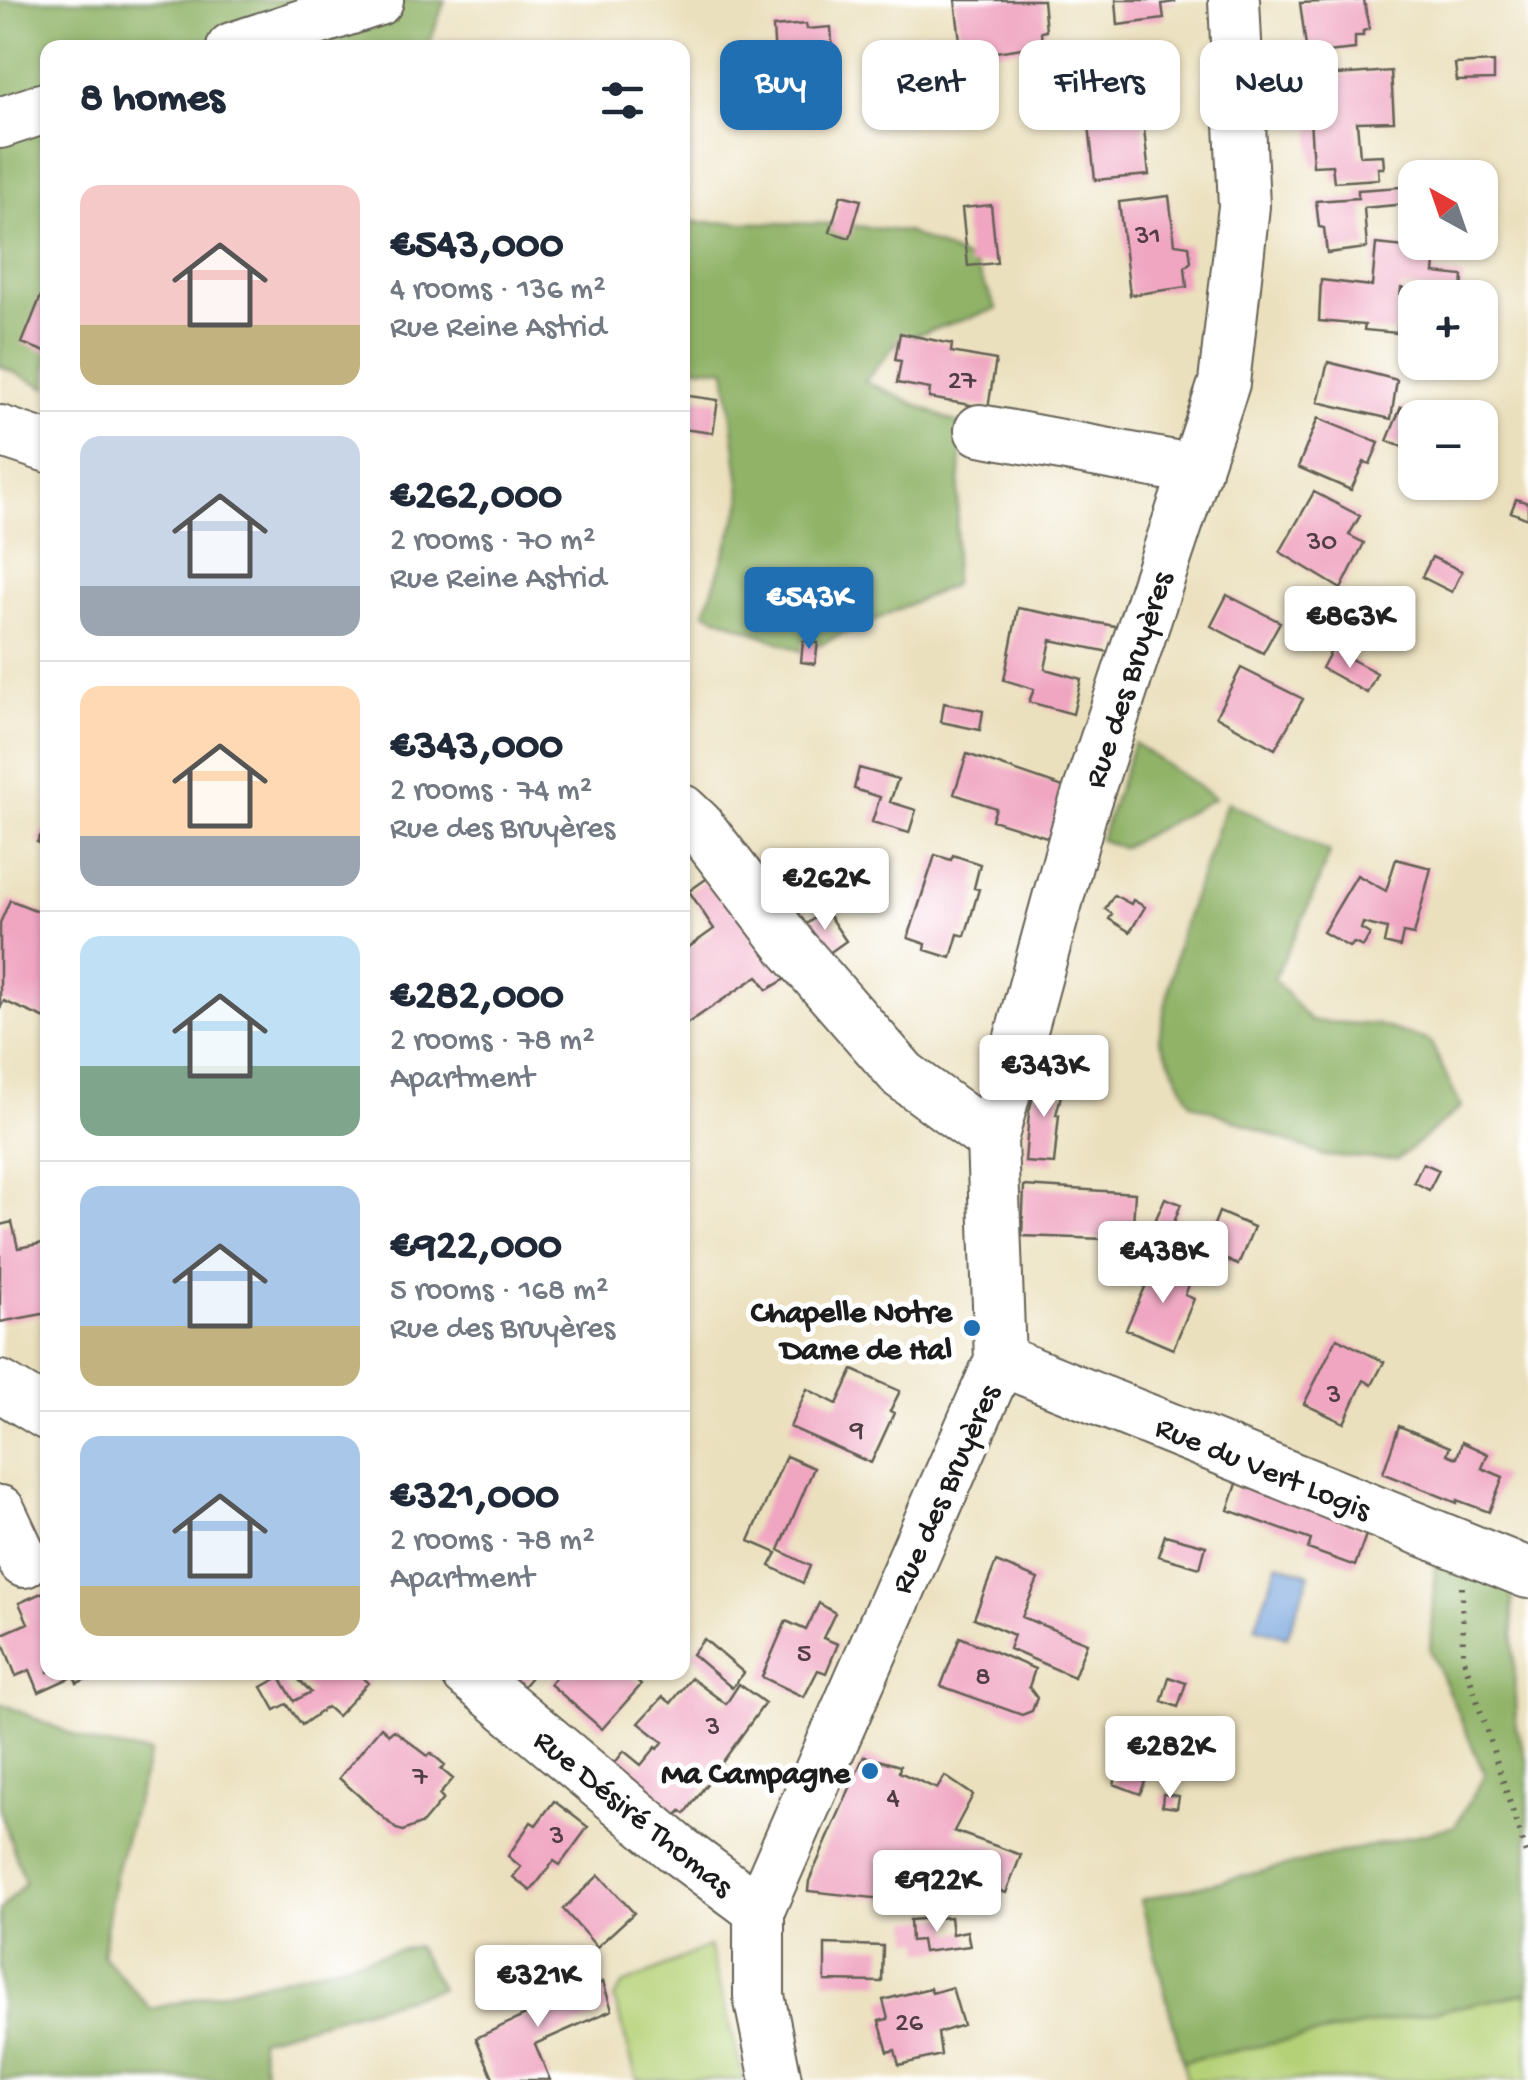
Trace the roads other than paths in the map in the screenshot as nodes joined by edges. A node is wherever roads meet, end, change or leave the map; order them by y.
1 (378, 0) edge
2 (1234, 0) edge
3 (256, 40) edge
4 (40, 110) edge
5 (0, 123) edge
6 (980, 430) dead end
7 (0, 431) edge
8 (40, 444) edge
9 (1196, 470) junction
10 (690, 817) edge
11 (992, 1140) junction
12 (1000, 1360) junction
13 (0, 1386) edge
14 (40, 1410) edge
15 (0, 1511) edge
16 (24, 1562) edge
17 (1528, 1573) edge
18 (475, 1680) edge
19 (759, 1910) junction
20 (776, 2080) edge

1 - 3 street
2 - 9 street, Rue des Bruyères
4 - 5 street
6 - 9 street
7 - 8 street
9 - 11 street, Rue des Bruyères
10 - 11 street
11 - 12 street, Rue des Bruyères
12 - 17 street, Rue du Vert Logis
12 - 19 street, Rue des Bruyères
13 - 14 street
15 - 16 street
18 - 19 street, Rue Désiré Thomas
19 - 20 street

